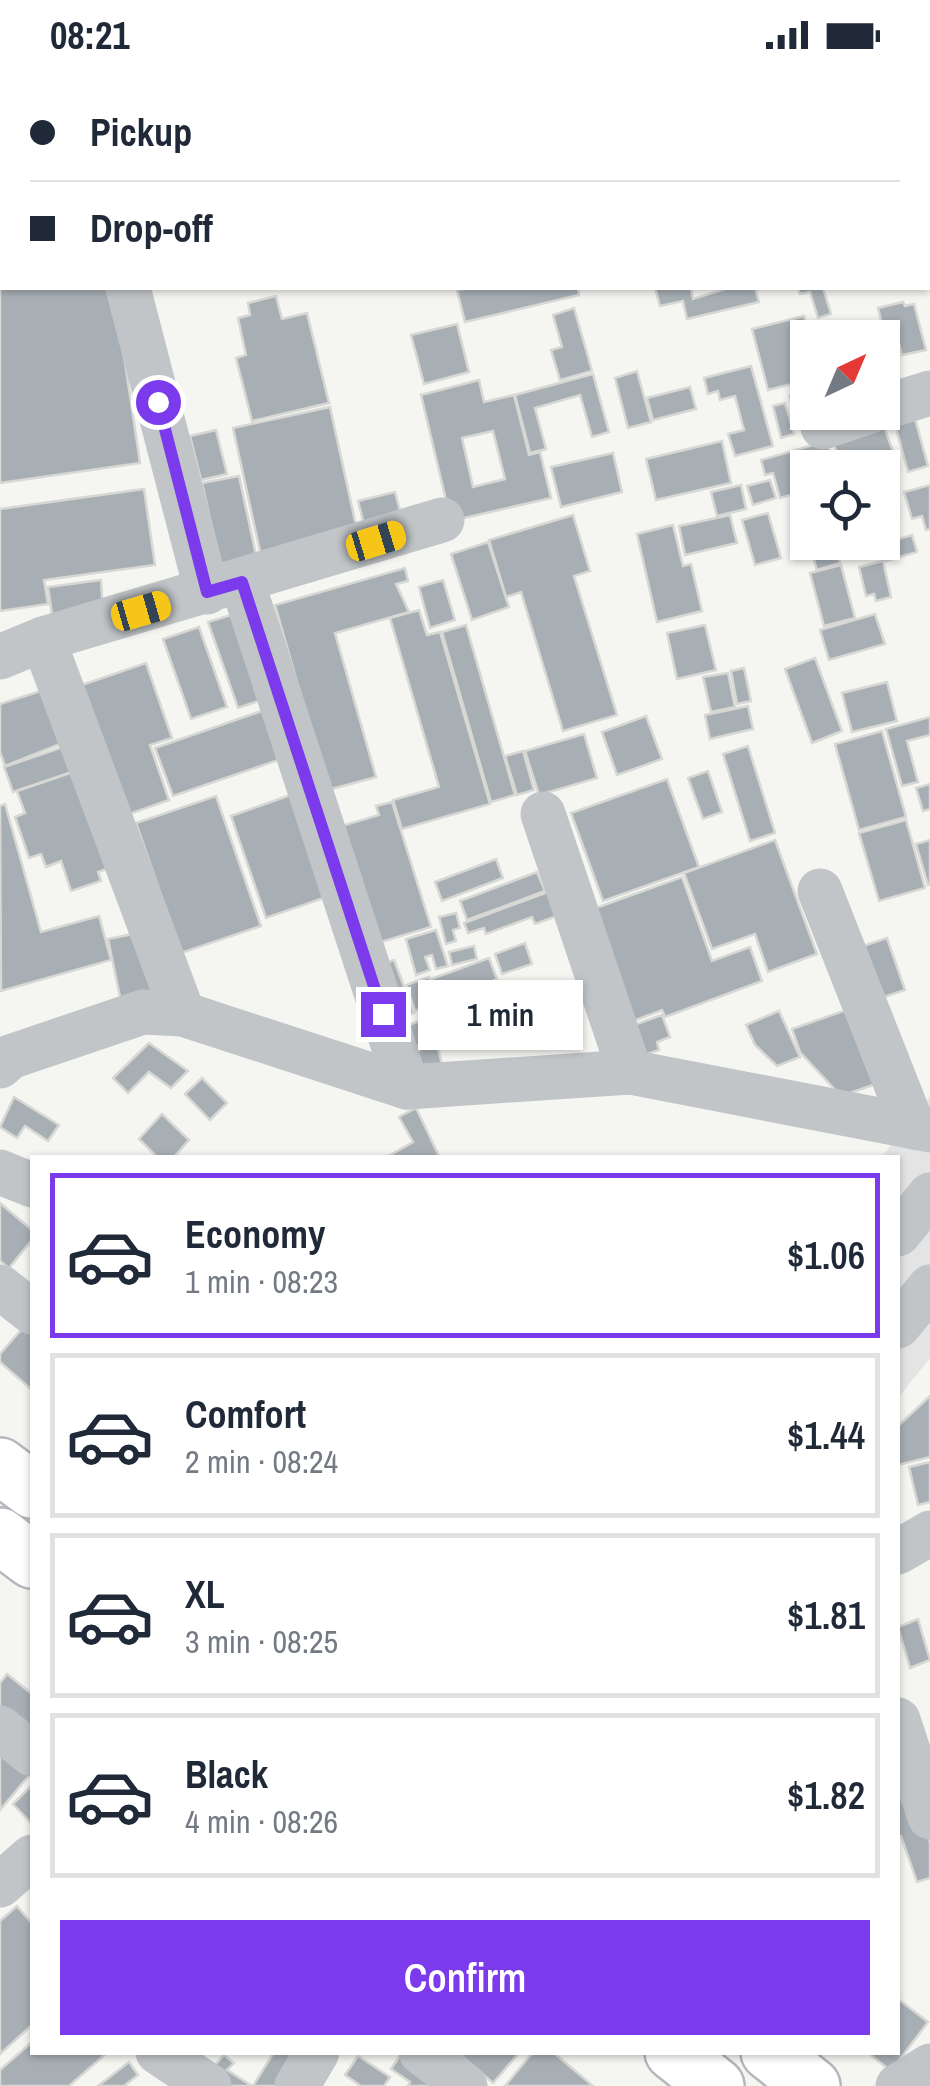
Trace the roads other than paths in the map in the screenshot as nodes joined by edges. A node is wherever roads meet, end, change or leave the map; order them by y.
1 (129, 290) edge
2 (930, 392) edge
3 (900, 402) edge
4 (442, 520) dead end
5 (224, 587) junction
6 (42, 639) junction
7 (0, 656) edge
8 (544, 814) dead end
9 (820, 891) dead end
10 (184, 1014) junction
11 (0, 1066) edge
12 (630, 1072) junction
13 (406, 1086) junction
14 (922, 1129) edge
15 (0, 1172) edge
16 (30, 1184) edge
17 (930, 1195) edge
18 (900, 1232) edge
19 (930, 1287) edge
20 (0, 1288) edge
21 (30, 1310) edge
22 (900, 1324) edge
23 (0, 1466) edge
24 (30, 1488) edge
25 (930, 1533) edge
26 (0, 1536) edge
27 (900, 1551) edge
28 (30, 1558) edge
29 (900, 1726) edge
30 (0, 1728) edge
31 (30, 1752) edge
32 (928, 1805) edge
33 (30, 1859) edge
34 (0, 1884) edge
35 (162, 2055) edge
36 (315, 2055) edge
37 (426, 2055) edge
38 (677, 2055) edge
39 (773, 2055) edge
40 (930, 2066) edge
41 (209, 2086) edge
42 (297, 2086) edge
43 (465, 2086) edge
44 (716, 2086) edge
45 (812, 2086) edge
46 (898, 2086) edge

1 - 5 street
2 - 3 street
4 - 5 street
5 - 6 street
5 - 13 street
6 - 7 street
6 - 10 street
8 - 12 street
9 - 14 street
10 - 11 street
10 - 13 street
12 - 13 street
12 - 14 street
15 - 16 street
17 - 18 street
19 - 22 street
20 - 21 street
23 - 24 main road
25 - 27 street
26 - 28 main road
29 - 32 street
30 - 31 street
33 - 34 street
35 - 41 street
36 - 42 street
37 - 43 street
38 - 44 main road
39 - 45 main road
40 - 46 street

